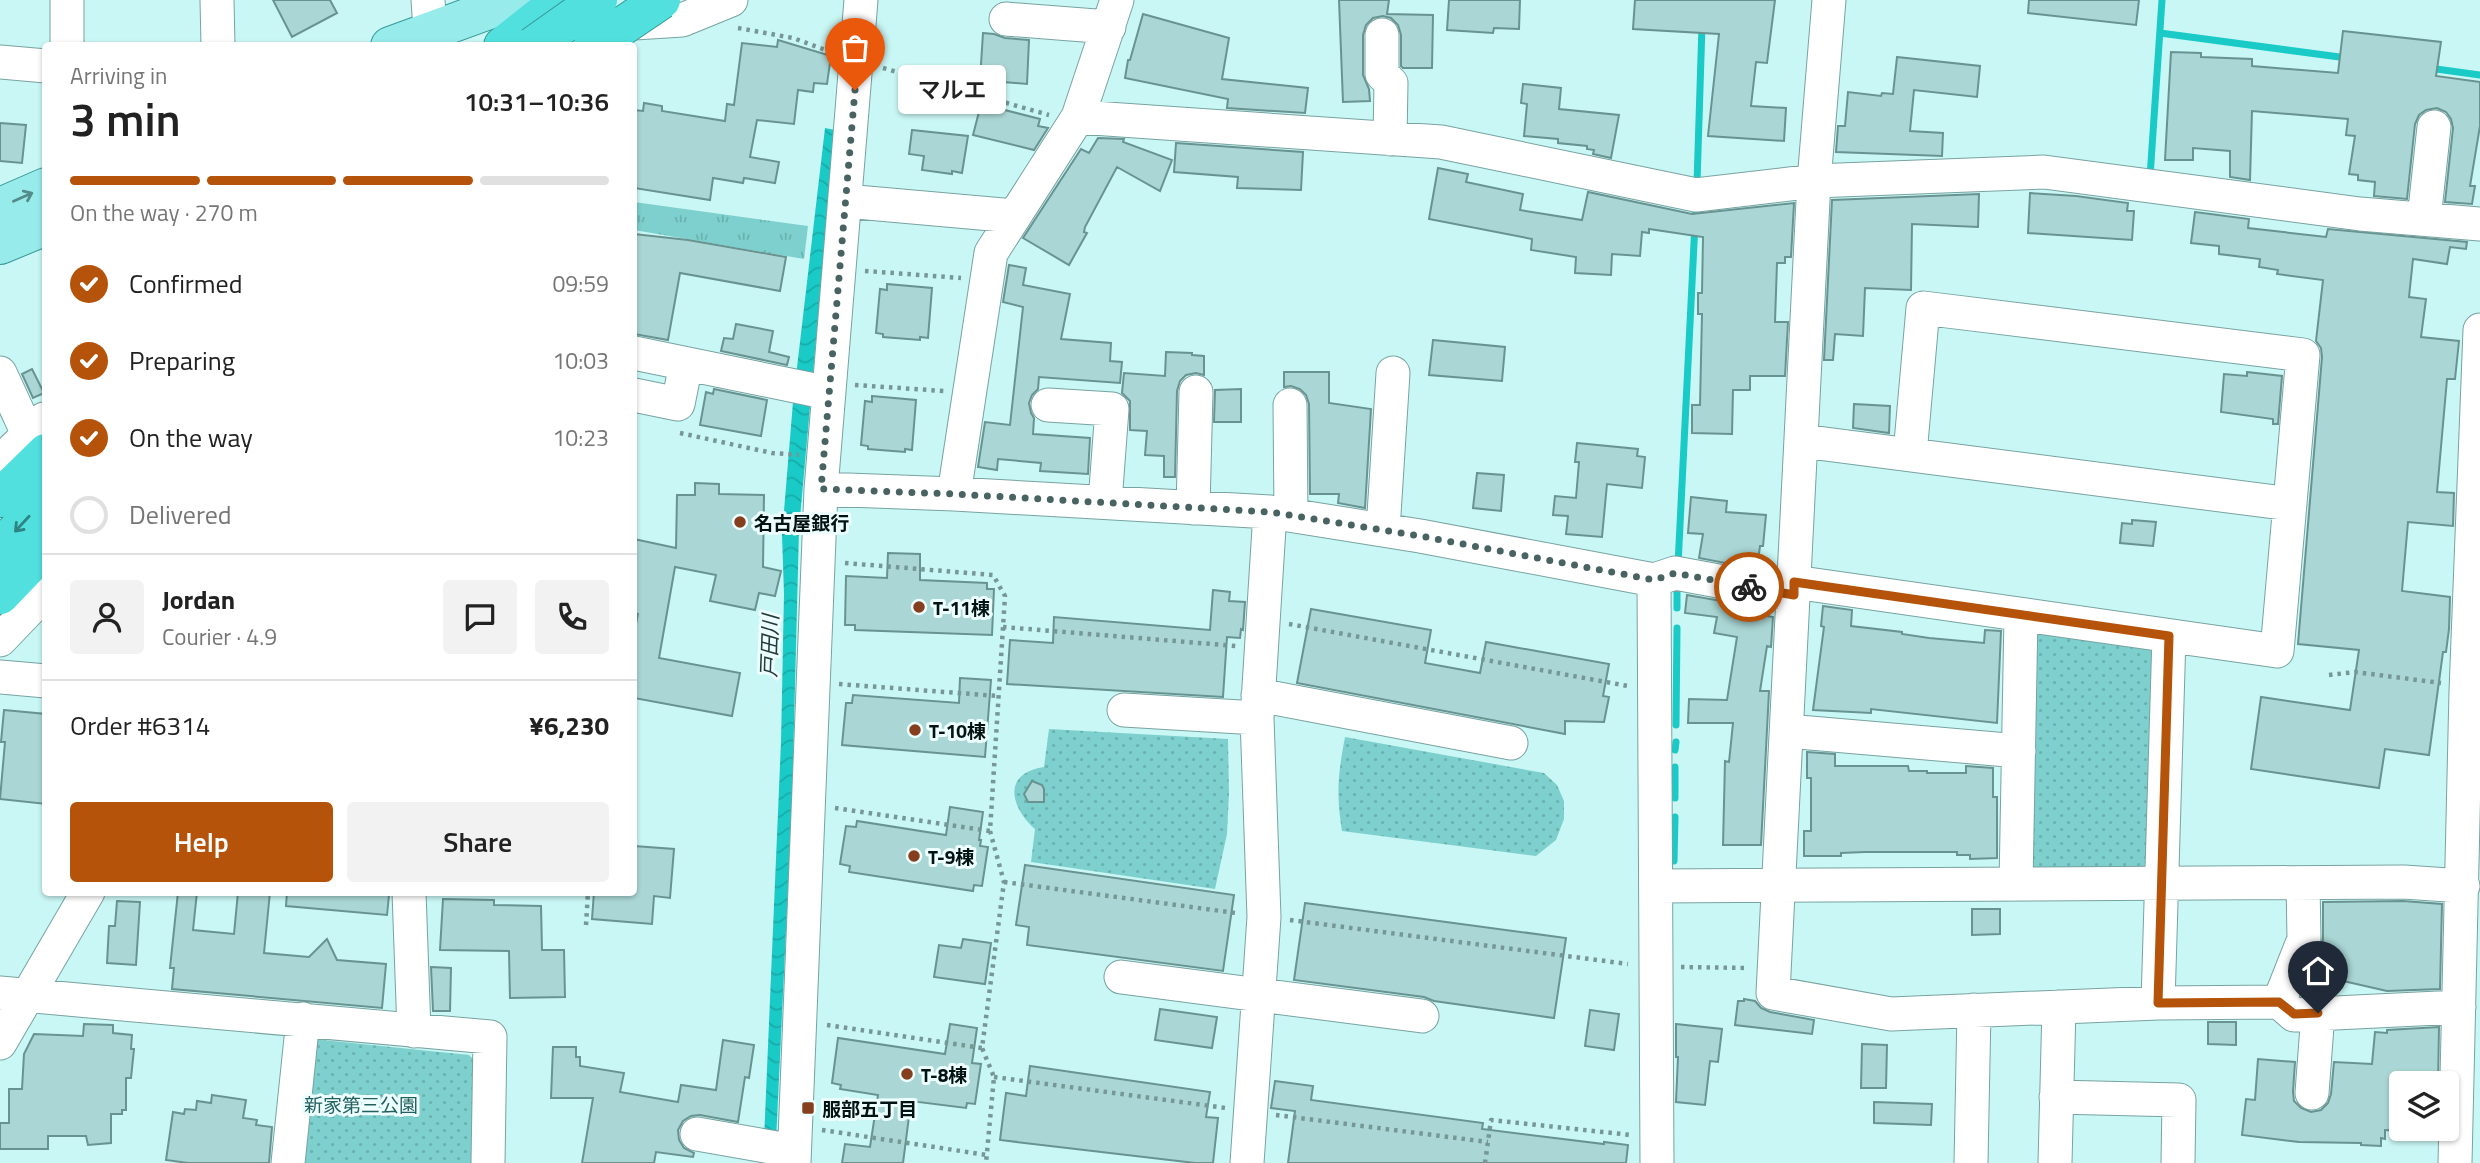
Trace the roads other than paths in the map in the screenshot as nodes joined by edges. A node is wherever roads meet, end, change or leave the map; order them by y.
1 (67, 0) edge
2 (218, 0) edge
3 (471, 0) edge
4 (516, 0) edge
5 (655, 0) edge
6 (661, 0) edge
7 (861, 0) edge
8 (1829, 0) edge
9 (725, 3) edge
10 (1113, 13) edge
11 (429, 15) edge
12 (585, 18) edge
13 (1006, 19) dead end
14 (1382, 35) dead end
15 (67, 42) edge
16 (218, 42) edge
17 (395, 42) edge
18 (515, 42) edge
19 (539, 42) edge
20 (0, 62) edge
21 (42, 66) edge
22 (1078, 117) junction
23 (2434, 127) dead end
24 (1390, 139) junction
25 (1814, 181) junction
26 (42, 189) edge
27 (845, 201) junction
28 (0, 207) edge
29 (1014, 216) junction
30 (2424, 219) junction
31 (2480, 224) edge
32 (42, 228) edge
33 (0, 245) edge
34 (2480, 330) edge
35 (637, 354) edge
36 (686, 364) junction
37 (0, 373) edge
38 (1393, 373) dead end
39 (820, 388) junction
40 (1196, 392) dead end
41 (637, 396) edge
42 (1048, 405) dead end
43 (1290, 405) dead end
44 (40, 435) edge
45 (1802, 441) junction
46 (1910, 454) junction
47 (0, 462) edge
48 (821, 489) junction
49 (954, 494) junction
50 (0, 498) edge
51 (1105, 502) junction
52 (42, 504) edge
53 (2290, 505) junction
54 (1193, 508) junction
55 (2477, 513) edge
56 (1280, 514) junction
57 (1383, 530) junction
58 (0, 548) edge
59 (42, 551) edge
60 (1654, 580) junction
61 (1794, 589) junction
62 (0, 595) edge
63 (42, 597) edge
64 (2021, 615) junction
65 (2169, 636) junction
66 (0, 640) edge
67 (0, 677) edge
68 (42, 681) edge
69 (2471, 690) edge
70 (1258, 706) junction
71 (1124, 710) dead end
72 (1787, 731) junction
73 (1511, 743) dead end
74 (2019, 751) junction
75 (2162, 883) junction
76 (2304, 883) junction
77 (2016, 884) junction
78 (1656, 886) junction
79 (1779, 886) junction
80 (2463, 886) junction
81 (85, 896) edge
82 (409, 896) edge
83 (1121, 977) dead end
84 (14, 994) edge
85 (1259, 995) junction
86 (2279, 1002) junction
87 (2158, 1003) junction
88 (2059, 1007) junction
89 (2459, 1007) junction
90 (1974, 1010) junction
91 (2318, 1013) junction
92 (1422, 1016) dead end
93 (303, 1019) junction
94 (414, 1031) junction
95 (0, 1043) edge
96 (2469, 1075) edge
97 (2312, 1093) dead end
98 (2056, 1097) junction
99 (697, 1135) dead end
100 (787, 1147) edge
101 (1650, 1150) edge
102 (288, 1163) edge
103 (488, 1163) edge
104 (1247, 1163) edge
105 (1971, 1163) edge
106 (2055, 1163) edge
107 (2178, 1163) edge
108 (2455, 1163) edge

1 - 15 street
2 - 16 street
3 - 11 street
4 - 11 main road
5 - 12 main road
6 - 12 highway, bridge
7 - 27 street
8 - 25 street
9 - 12 street
10 - 13 street
10 - 22 street
11 - 17 main road
12 - 18 highway
12 - 19 highway, bridge
14 - 24 street
20 - 21 street
22 - 24 street
22 - 29 street
23 - 30 street
24 - 25 street
25 - 30 street
25 - 45 street
28 -> 26 main road
27 - 29 street
27 - 39 street
29 - 49 street
30 - 31 street
32 - 33 main road
34 - 55 street
35 - 36 street
36 - 39 street
36 - 41 street
37 - 44 street
38 - 57 street
39 - 48 street
40 - 54 street
42 - 51 street
43 - 56 street
44 - 47 street
44 - 50 highway
45 - 46 street
45 - 61 street
46 - 53 street
46 - 53 street
48 - 49 street
48 - 100 street
49 - 51 street
51 - 54 street
52 -> 58 highway
53 - 65 street
54 - 56 street
55 - 69 street
56 - 57 street
56 - 70 street
57 - 60 street
59 - 62 highway
60 - 61 street
60 - 78 street
61 - 64 street
61 - 72 street
63 - 66 street
64 - 65 street
64 - 74 street
65 - 75 street
67 - 68 street
69 - 80 street
70 - 71 street
70 - 73 street
70 - 85 street
72 - 74 street
72 - 79 street
74 - 77 street
75 - 76 street
75 - 77 street
75 - 87 street
76 - 80 street
76 - 86 street
77 - 79 street
78 - 79 street
78 - 101 street
79 - 90 street
80 - 89 street
81 - 84 street
82 - 94 street
83 - 85 street
84 - 93 street
84 - 95 street
85 - 92 street
85 - 104 street
86 - 87 street
86 - 91 street
87 - 88 street
88 - 90 street
88 - 98 street
89 - 91 street
89 - 96 street
90 - 105 street
91 - 97 street
93 - 94 street
93 - 102 street
94 - 103 street
96 - 108 street
98 - 106 street
98 - 107 street
99 - 100 street

